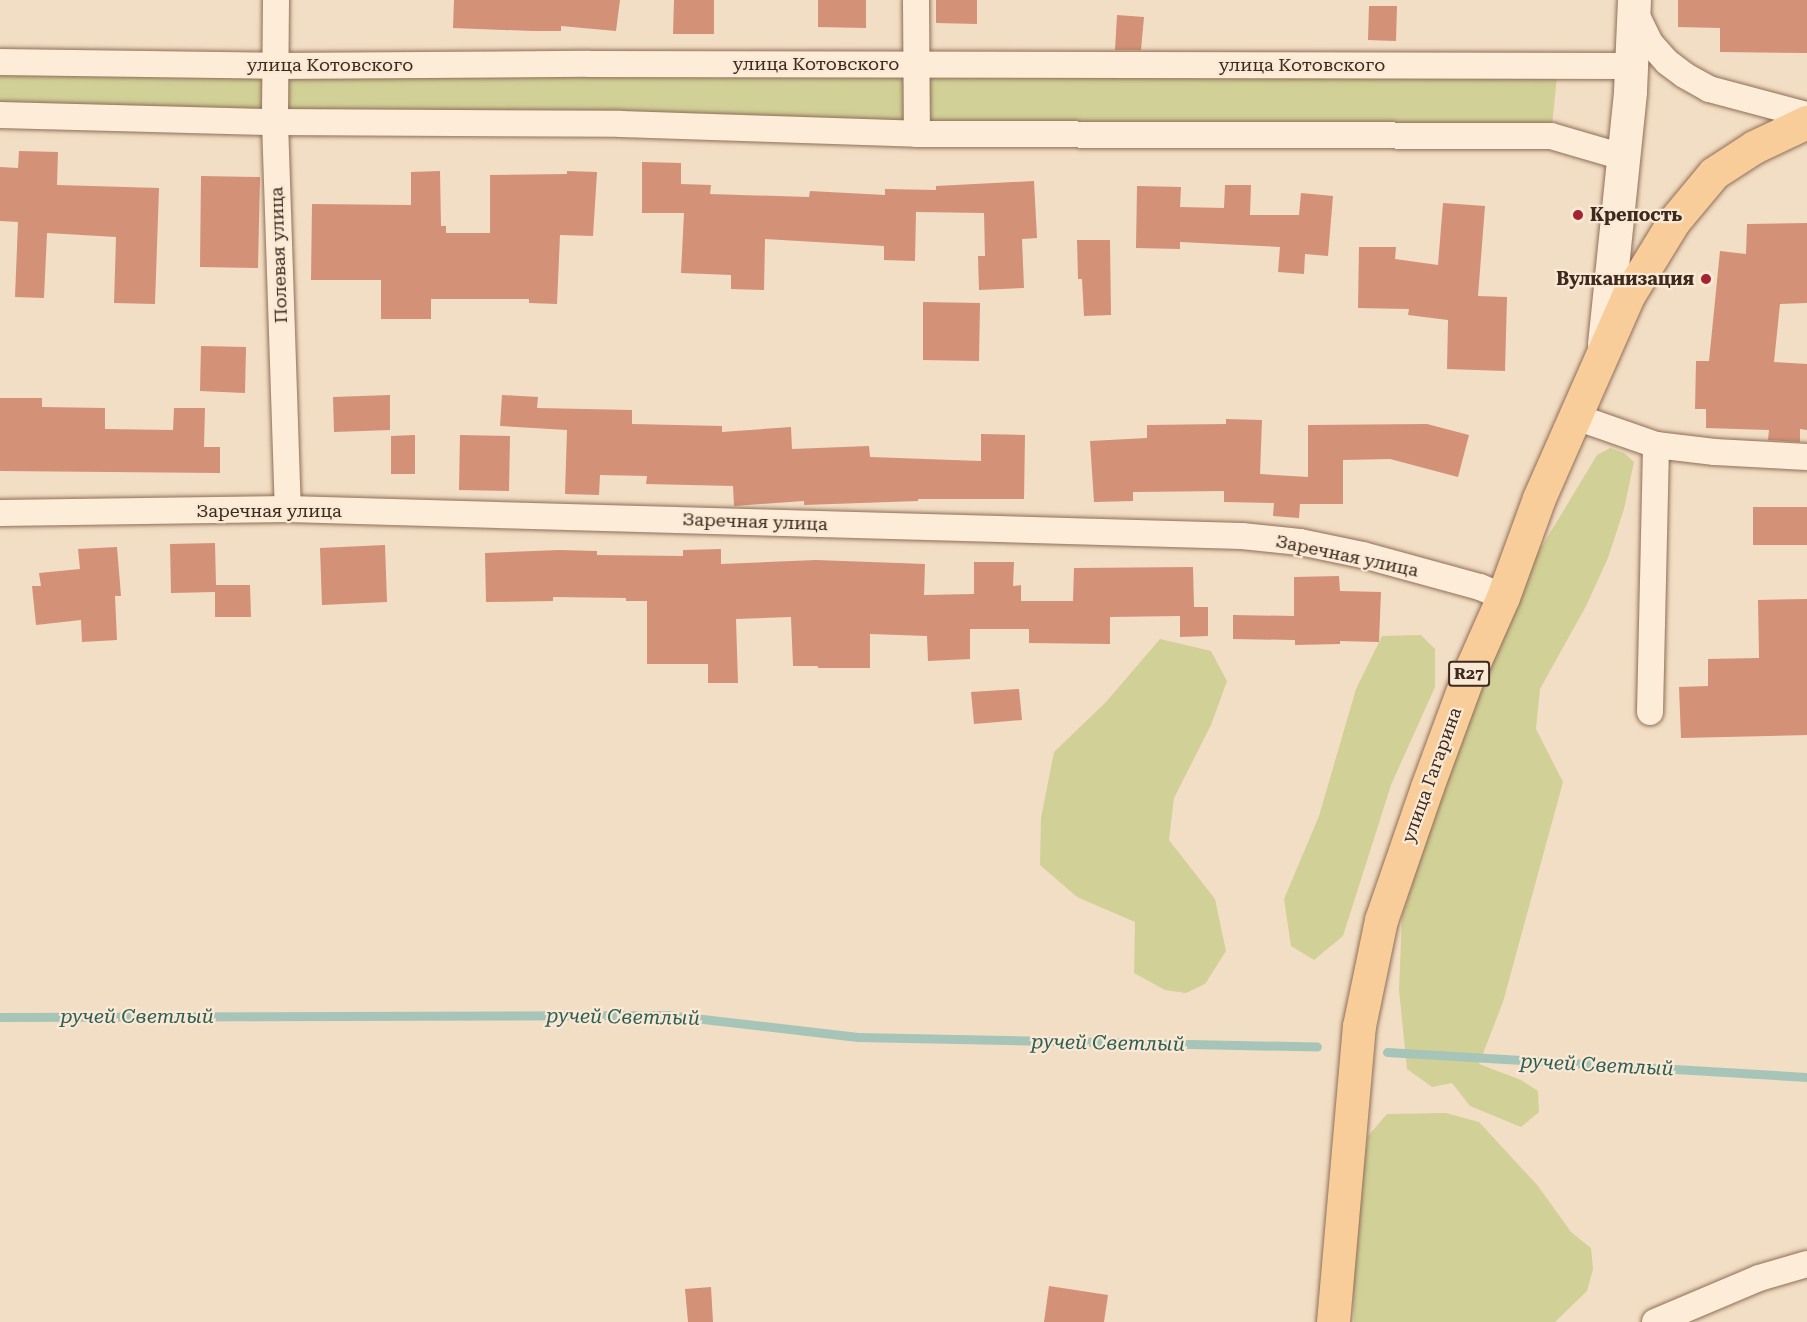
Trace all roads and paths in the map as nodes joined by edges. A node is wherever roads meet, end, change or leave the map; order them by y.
1 (276, 0) edge
2 (916, 0) edge
3 (1634, 5) edge
4 (0, 62) edge
5 (916, 64) junction
6 (274, 66) junction
7 (1631, 78) junction
8 (0, 115) edge
9 (1807, 115) edge
10 (275, 122) junction
11 (1807, 122) edge
12 (917, 134) junction
13 (1623, 157) junction
14 (1602, 358) junction
15 (1576, 417) junction
16 (1656, 445) junction
17 (1807, 457) edge
18 (288, 509) junction
19 (0, 513) edge
20 (1503, 597) junction
21 (1650, 712) dead end
22 (1807, 1264) edge
23 (1333, 1322) edge
24 (1655, 1322) edge

1 - 6 street, Полевая улица
2 - 5 street
3 - 7 street
3 - 9 street
4 - 6 street, улица Котовского
5 - 6 street, улица Котовского
5 - 7 street, улица Котовского
5 - 12 street
6 - 10 street, Полевая улица
7 - 13 street
8 - 10 street
10 - 12 street
10 - 18 street, Полевая улица
11 - 14 main road, улица Гагарина / R27
12 - 13 street
13 - 14 street
14 - 15 main road, улица Гагарина / R27
15 - 16 street
15 - 20 main road, улица Гагарина / R27
16 - 17 street
16 - 21 street
18 - 19 street, Заречная улица
18 - 20 street, Заречная улица
20 - 23 main road, улица Гагарина / R27
22 - 24 street

